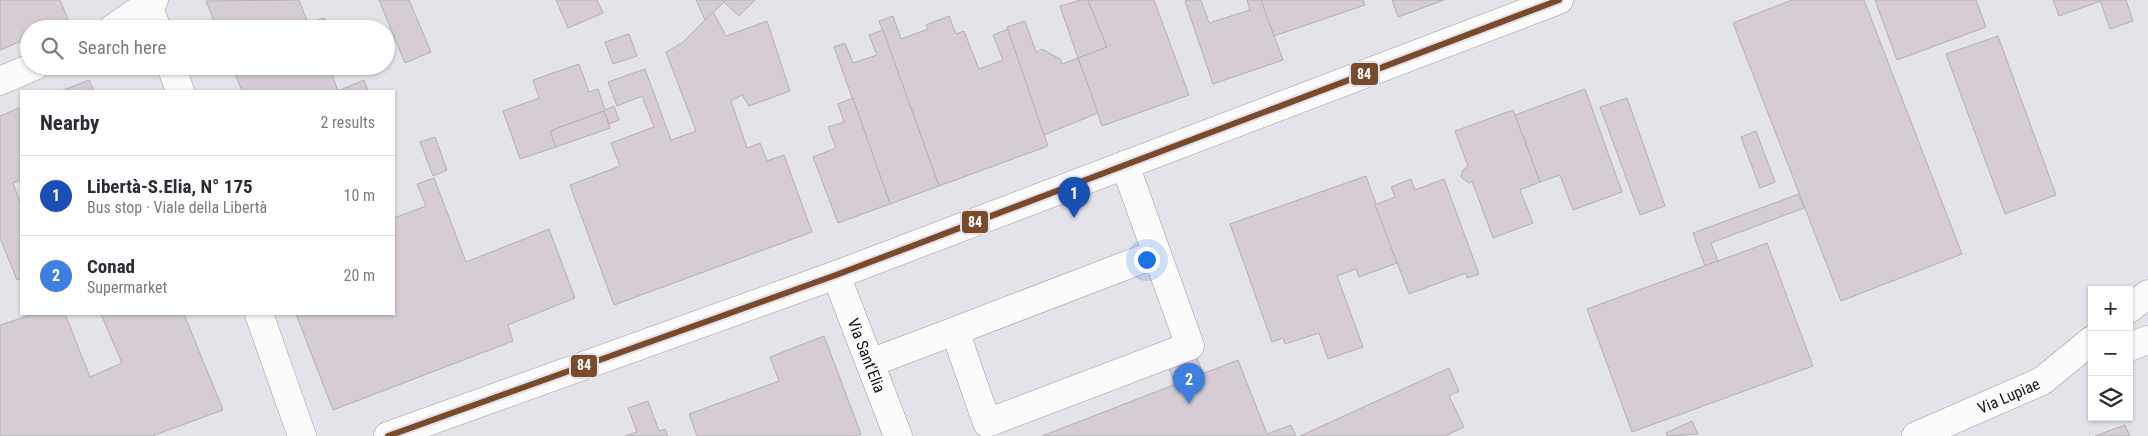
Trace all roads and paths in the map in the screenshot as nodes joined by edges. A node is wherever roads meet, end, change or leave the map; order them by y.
1 (1559, 0) edge
2 (152, 8) edge
3 (129, 20) edge
4 (20, 72) edge
5 (174, 75) edge
6 (0, 80) edge
7 (180, 90) edge
8 (1126, 165) junction
9 (1156, 254) junction
10 (836, 275) junction
11 (2148, 294) edge
12 (2133, 306) edge
13 (259, 315) edge
14 (955, 331) junction
15 (2148, 340) edge
16 (2088, 343) edge
17 (2133, 346) edge
18 (870, 363) junction
19 (2088, 364) edge
20 (2042, 381) junction
21 (990, 429) edge
22 (302, 436) edge
23 (388, 436) edge
24 (898, 436) edge
25 (1916, 436) edge

1 - 8 main road
2 - 3 main road
4 - 6 main road
5 - 7 main road
8 - 9 main road
8 - 10 main road
9 - 14 main road
9 - 21 main road
10 - 18 main road, Via Sant'Elia
10 - 23 main road
11 - 12 main road
13 - 22 main road
14 - 18 main road
14 - 21 main road
15 - 17 main road
16 - 20 main road, Via Lupiae
18 - 24 main road, Via Sant'Elia
19 - 20 main road
20 - 25 main road, Via Lupiae

